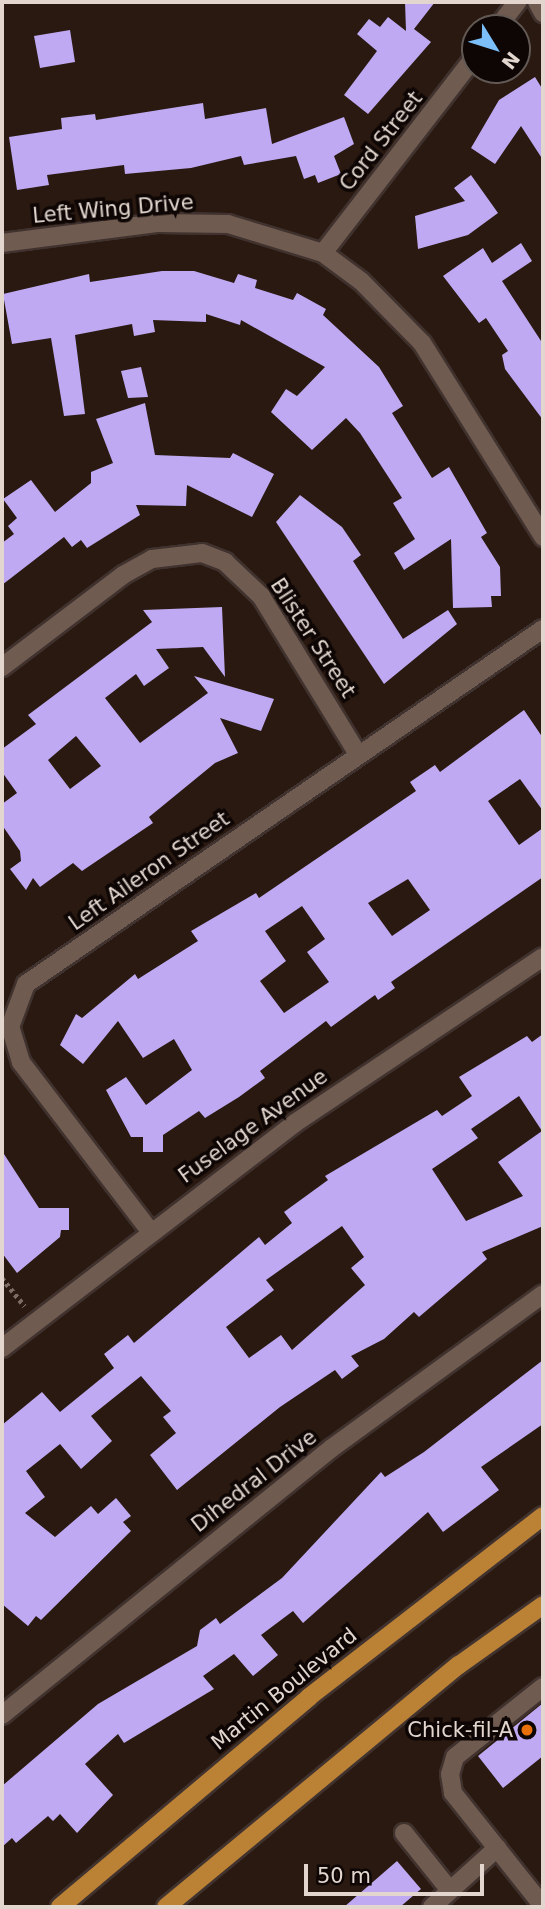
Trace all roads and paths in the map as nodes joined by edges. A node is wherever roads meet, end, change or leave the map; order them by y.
1 (537, 2) edge
2 (543, 13) edge
3 (461, 74) edge
4 (2, 243) edge
5 (323, 253) junction
6 (543, 537) edge
7 (543, 629) edge
8 (2, 667) edge
9 (358, 754) junction
10 (543, 957) edge
11 (150, 1231) junction
12 (2, 1278) edge
13 (543, 1294) edge
14 (37, 1320) junction
15 (2, 1348) edge
16 (543, 1516) edge
17 (543, 1605) edge
18 (543, 1687) edge
19 (2, 1715) edge
20 (404, 1833) dead end
21 (497, 1848) junction
22 (448, 1888) junction
23 (543, 1906) edge
24 (60, 1907) edge
25 (166, 1907) edge
26 (432, 1907) edge

1 - 2 street
3 - 5 street, Cord Street
4 - 5 street, Left Wing Drive
5 - 6 street, Left Wing Drive
7 - 9 street, Left Aileron Street
8 - 9 street, Blister Street
9 - 11 street, Left Aileron Street
10 - 11 street, Fuselage Avenue
11 - 14 street, Fuselage Avenue
12 - 14 path
13 - 19 street, Dihedral Drive
14 - 15 street, Fuselage Avenue
16 - 24 main road, Martin Boulevard
17 - 25 main road
18 - 21 street
20 - 22 street
21 - 22 street
21 - 23 street
22 - 26 street

